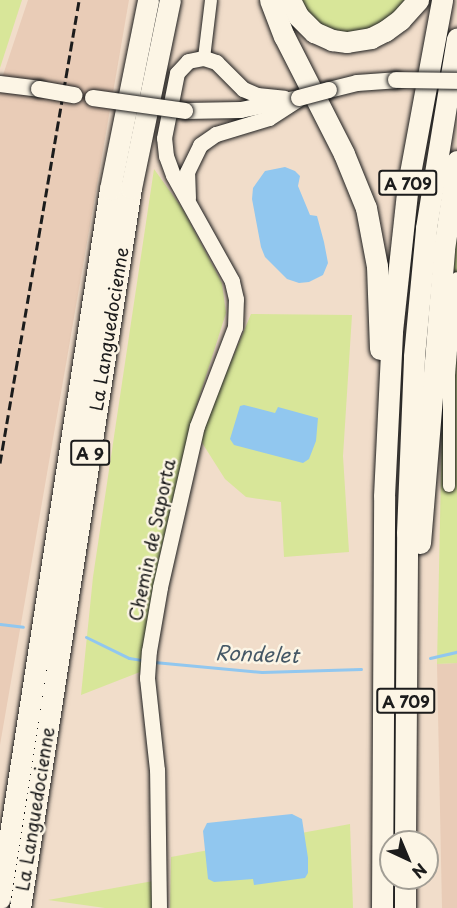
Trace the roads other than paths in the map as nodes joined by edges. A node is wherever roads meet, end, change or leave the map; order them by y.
1 (148, 0) edge
2 (170, 0) edge
3 (211, 0) edge
4 (270, 0) edge
5 (290, 0) edge
6 (418, 0) edge
7 (442, 0) edge
8 (457, 39) edge
9 (204, 58) junction
10 (457, 81) edge
11 (0, 84) edge
12 (299, 98) junction
13 (457, 161) edge
14 (188, 198) junction
15 (457, 278) edge
16 (449, 486) dead end
17 (384, 496) junction
18 (406, 645) junction
19 (405, 830) edge
20 (405, 890) edge
21 (0, 898) edge
22 (20, 908) edge
23 (159, 908) edge
24 (382, 908) edge
25 (405, 908) edge

1 - 21 highway, La Languedocienne / A 9
2 - 22 highway, La Languedocienne / A 9
3 - 9 street
4 - 17 highway
5 - 6 highway
7 - 17 highway, A 709
8 - 18 highway, A 709
9 - 12 street
9 - 14 street, Chemin de Saporta
10 - 12 main road, bridge
11 - 12 main road, bridge
12 - 14 street
13 - 18 highway
14 - 23 street, Chemin de Saporta
15 - 16 street
17 - 24 highway, A 709
18 - 19 highway, A 709
20 - 25 highway

